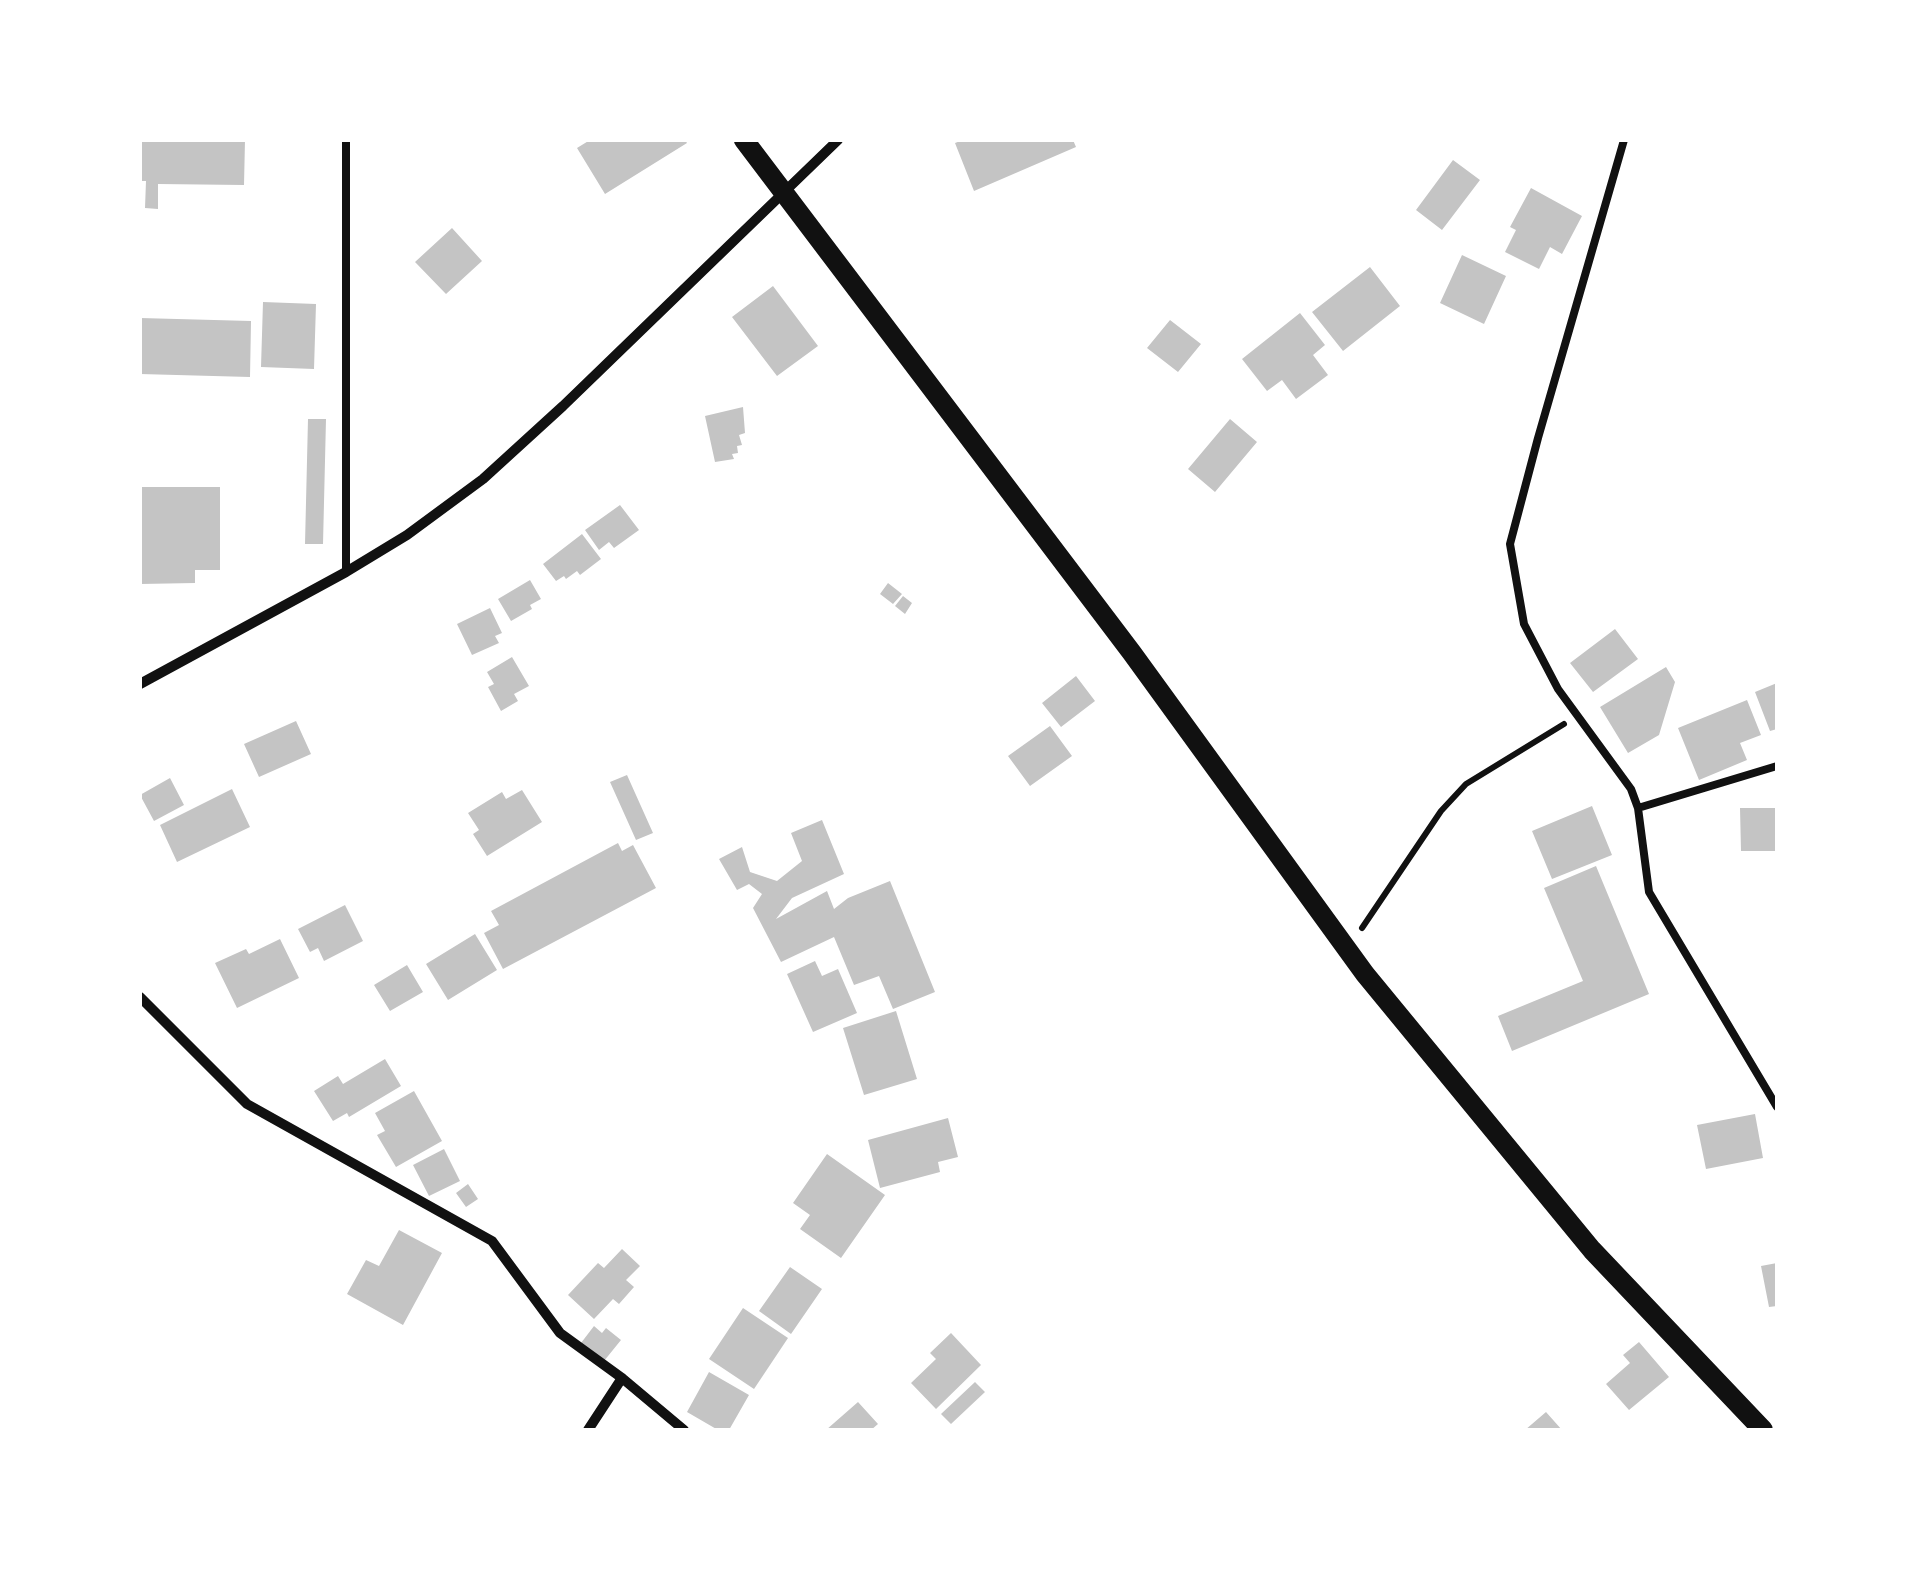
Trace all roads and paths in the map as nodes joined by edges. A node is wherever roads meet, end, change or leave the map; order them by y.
1 (346, 140) edge
2 (744, 140) edge
3 (838, 140) edge
4 (1624, 140) edge
5 (782, 191) junction
6 (346, 572) junction
7 (140, 684) edge
8 (1578, 716) junction
9 (1777, 766) edge
10 (1638, 808) junction
11 (1348, 949) junction
12 (140, 998) edge
13 (1777, 1107) edge
14 (622, 1378) junction
15 (588, 1430) edge
16 (684, 1430) edge
17 (1763, 1430) edge

1 - 6 lane
2 - 5 main road
3 - 5 street
4 - 8 lane
5 - 6 street
5 - 11 main road
6 - 7 street
8 - 10 lane
8 - 11 path
9 - 10 lane
10 - 13 lane
11 - 17 main road
12 - 14 street
14 - 15 street
14 - 16 street

